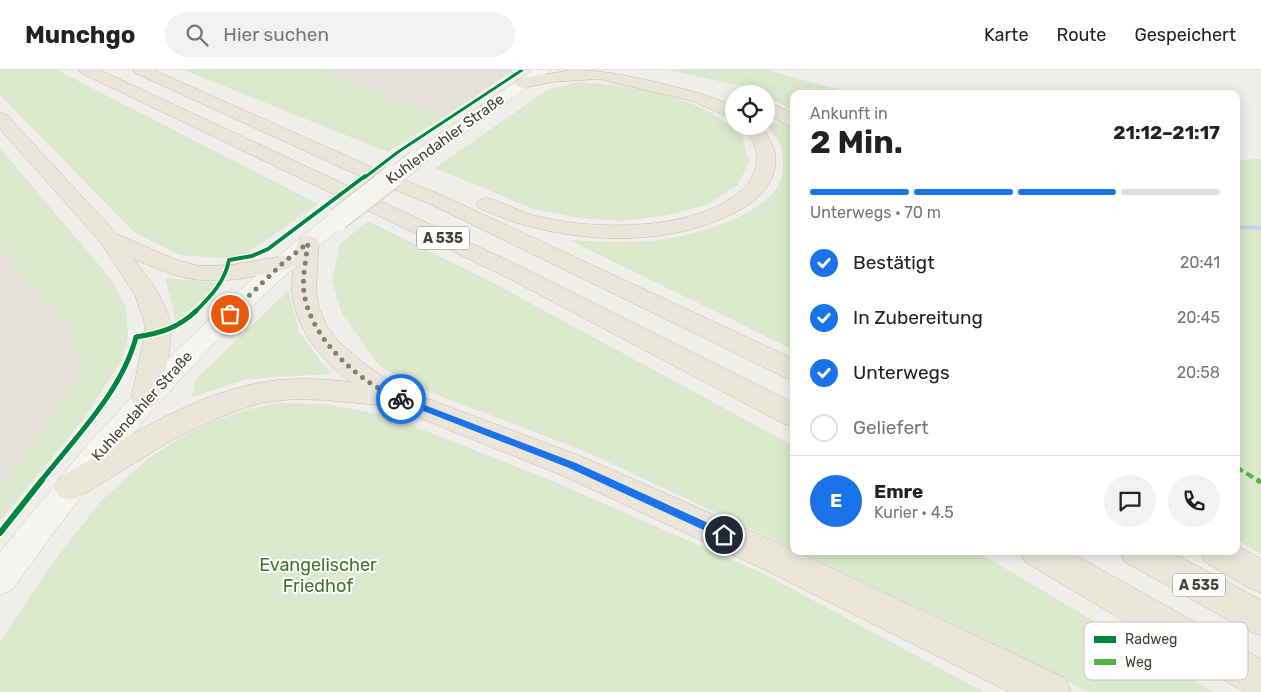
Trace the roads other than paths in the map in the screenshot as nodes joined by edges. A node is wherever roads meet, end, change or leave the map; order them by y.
1 (87, 70) edge
2 (141, 70) edge
3 (542, 70) edge
4 (580, 70) edge
5 (635, 70) edge
6 (600, 74) junction
7 (523, 84) junction
8 (720, 90) dead end
9 (725, 109) edge
10 (775, 111) edge
11 (0, 118) edge
12 (790, 120) edge
13 (758, 135) edge
14 (360, 169) junction
15 (109, 239) junction
16 (308, 243) junction
17 (283, 263) junction
18 (790, 368) edge
19 (392, 396) junction
20 (145, 400) junction
21 (790, 414) edge
22 (70, 488) junction
23 (1044, 555) edge
24 (1144, 555) edge
25 (1224, 555) edge
26 (1261, 577) edge
27 (0, 579) edge
28 (1261, 619) edge
29 (1160, 622) edge
30 (1248, 673) edge
31 (1261, 680) edge
32 (1051, 692) edge

1 - 21 highway, A 535
2 - 14 highway, A 535
3 - 7 main road, Kuhlendahler Straße
4 - 6 highway
5 - 8 highway
6 - 7 highway
6 - 9 highway
7 - 16 main road, Kuhlendahler Straße, bridge
10 - 12 highway
11 - 15 highway
13 - 14 highway
14 - 18 highway, A 535
15 - 17 highway
15 - 20 highway
16 - 17 main road, Kuhlendahler Straße
16 - 19 highway
17 - 20 main road, Kuhlendahler Straße
19 - 22 highway
19 - 32 highway
20 - 22 main road, Kuhlendahler Straße
22 - 27 main road, Kuhlendahler Straße
23 - 29 highway
24 - 28 highway, A 535
25 - 26 highway
30 - 31 highway

